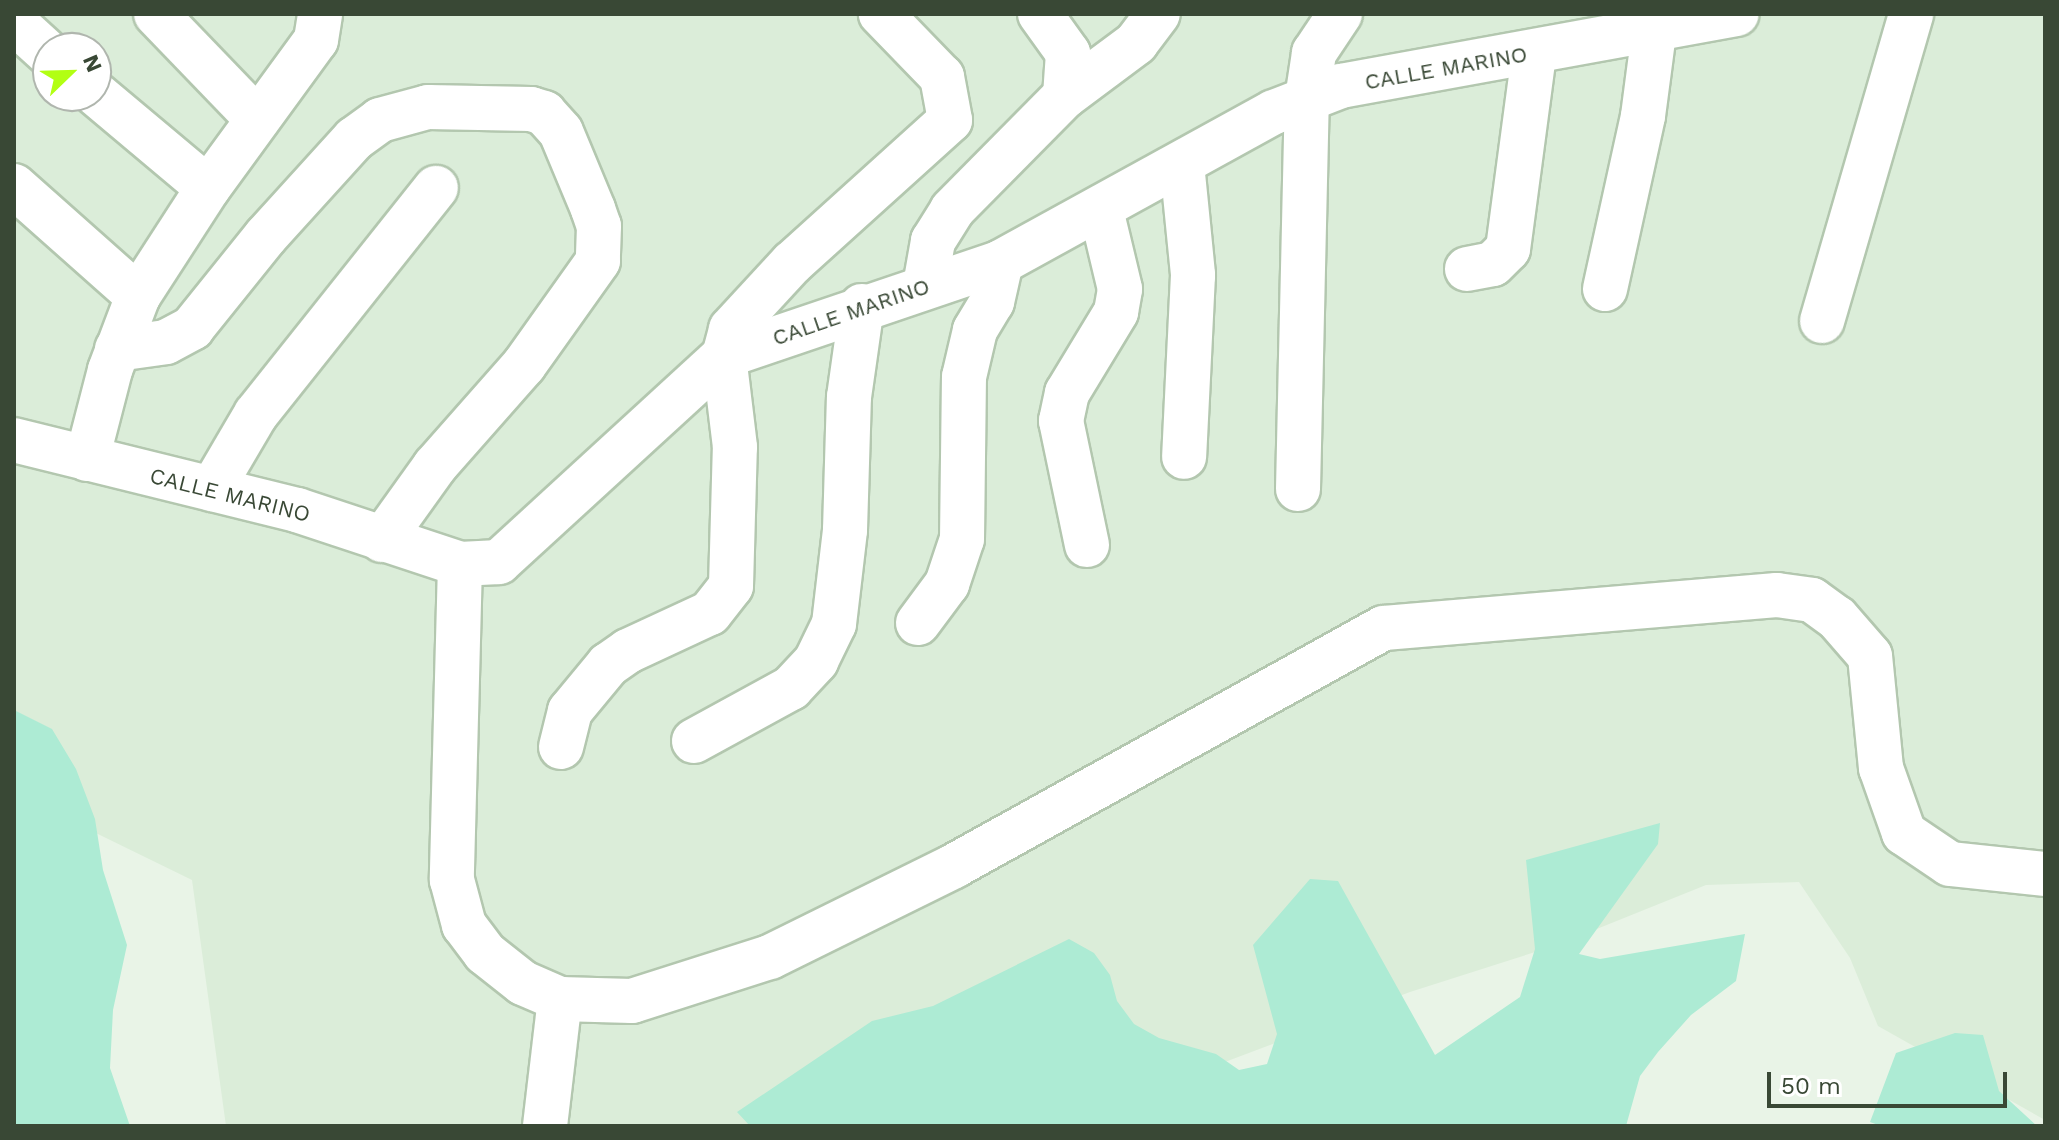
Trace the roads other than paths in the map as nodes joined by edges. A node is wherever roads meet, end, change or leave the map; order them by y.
1 (156, 14) edge
2 (320, 14) edge
3 (881, 14) edge
4 (1040, 14) edge
5 (1158, 14) edge
6 (1340, 14) edge
7 (1734, 14) edge
8 (1911, 14) edge
9 (14, 22) edge
10 (1654, 33) junction
11 (32, 38) edge
12 (1534, 53) junction
13 (1065, 96) junction
14 (1307, 99) junction
15 (112, 107) edge
16 (257, 119) junction
17 (1182, 164) junction
18 (14, 186) edge
19 (208, 188) junction
20 (436, 188) dead end
21 (1101, 210) junction
22 (1001, 262) junction
23 (1467, 269) dead end
24 (925, 286) junction
25 (1605, 289) dead end
26 (138, 296) junction
27 (862, 306) junction
28 (1822, 321) dead end
29 (117, 349) junction
30 (724, 356) junction
31 (14, 440) edge
32 (1184, 457) dead end
33 (87, 459) junction
34 (212, 489) junction
35 (1298, 489) dead end
36 (382, 540) junction
37 (1087, 545) dead end
38 (460, 564) junction
39 (918, 623) dead end
40 (694, 741) dead end
41 (561, 747) dead end
42 (2045, 874) edge
43 (560, 999) junction
44 (545, 1126) edge

1 - 16 street
2 - 16 street
3 - 30 street
4 - 13 street
5 - 13 street
6 - 14 street
7 - 10 street, CALLE MARINO
8 - 28 street
9 - 11 street
10 - 12 street, CALLE MARINO
10 - 25 street
12 - 14 street, CALLE MARINO
12 - 23 street
13 - 24 street
14 - 17 street, CALLE MARINO
14 - 35 street
15 - 19 street
16 - 19 street
17 - 21 street, CALLE MARINO
17 - 32 street
18 - 26 street
19 - 26 street
20 - 34 street
21 - 22 street, CALLE MARINO
21 - 37 street
22 - 24 street, CALLE MARINO
22 - 39 street
24 - 27 street, CALLE MARINO
26 - 29 street
27 - 30 street, CALLE MARINO
27 - 40 street
29 - 33 street
29 - 36 street
30 - 38 street, CALLE MARINO
30 - 41 street
31 - 33 street, CALLE MARINO
33 - 34 street, CALLE MARINO
34 - 36 street, CALLE MARINO
36 - 38 street, CALLE MARINO
38 - 43 street
42 - 43 street
43 - 44 street

